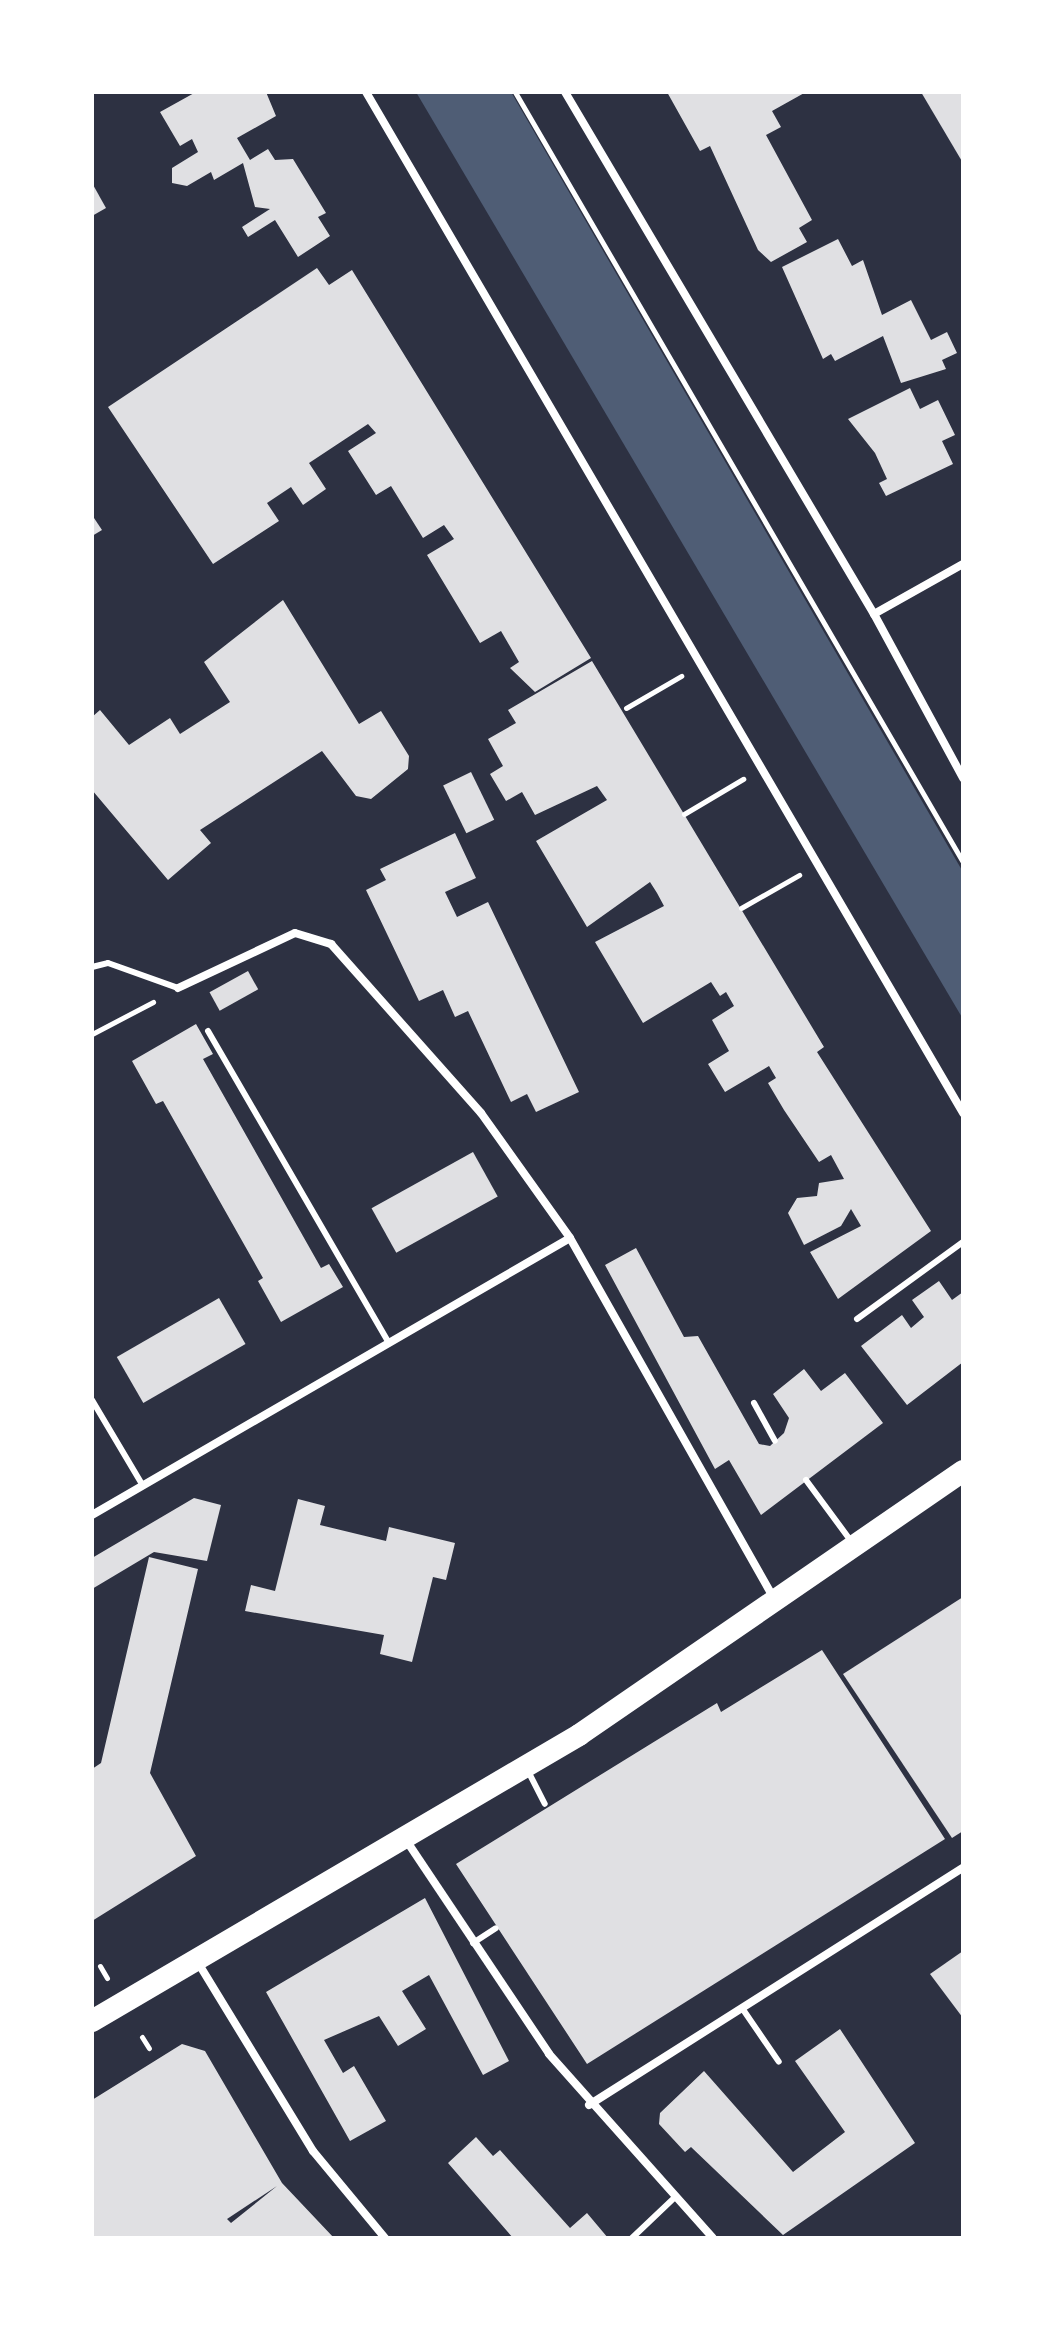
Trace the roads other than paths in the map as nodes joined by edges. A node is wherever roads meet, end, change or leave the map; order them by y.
1 (366, 92) edge
2 (565, 92) edge
3 (963, 564) edge
4 (874, 614) junction
5 (963, 778) edge
6 (92, 967) edge
7 (178, 988) joint
8 (208, 1031) dead end
9 (963, 1113) edge
10 (570, 1238) junction
11 (963, 1242) edge
12 (857, 1319) dead end
13 (389, 1343) junction
14 (92, 1400) edge
15 (754, 1403) dead end
16 (775, 1441) dead end
17 (963, 1471) edge
18 (806, 1480) dead end
19 (143, 1486) junction
20 (92, 1515) edge
21 (855, 1547) junction
22 (777, 1603) junction
23 (525, 1766) junction
24 (545, 1804) dead end
25 (404, 1836) junction
26 (963, 1868) edge
27 (496, 1928) dead end
28 (473, 1943) junction
29 (197, 1960) junction
30 (742, 2008) junction
31 (92, 2021) edge
32 (779, 2062) dead end
33 (589, 2105) junction
34 (675, 2197) junction
35 (385, 2238) edge
36 (632, 2238) edge
37 (713, 2238) edge

1 - 9 street
2 - 4 street
3 - 4 street
4 - 5 street
6 - 7 lane
7 - 10 street
8 - 13 lane
10 - 13 street
10 - 22 street
11 - 12 lane
13 - 19 street
14 - 19 lane
15 - 16 lane
17 - 21 highway
18 - 21 lane
19 - 20 street
21 - 22 highway
22 - 23 highway
23 - 24 lane
23 - 25 highway
25 - 28 street
25 - 29 highway
26 - 30 street
27 - 28 lane
28 - 33 street
29 - 31 highway
29 - 35 street
30 - 32 lane
30 - 33 street
33 - 34 street
34 - 36 lane
34 - 37 street

